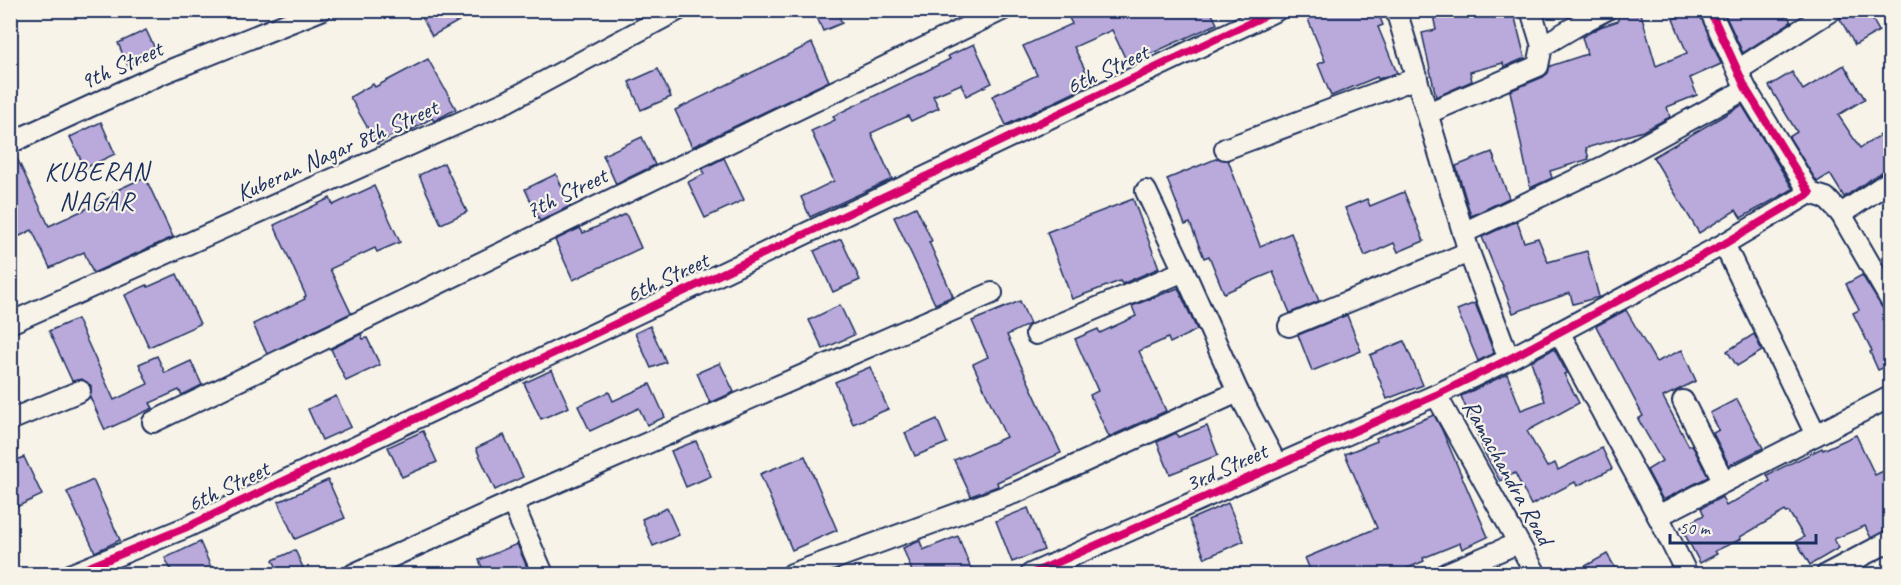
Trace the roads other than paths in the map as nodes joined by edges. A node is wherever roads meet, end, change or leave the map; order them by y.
1 (321, 10) edge
2 (678, 10) edge
3 (1002, 10) edge
4 (1277, 10) edge
5 (1396, 10) edge
6 (1531, 10) edge
7 (1606, 10) edge
8 (1710, 10) edge
9 (1832, 10) edge
10 (1542, 46) junction
11 (1738, 70) junction
12 (1417, 78) junction
13 (1746, 89) junction
14 (1428, 113) junction
15 (10, 143) edge
16 (1225, 149) dead end
17 (1890, 181) edge
18 (1146, 191) dead end
19 (1810, 193) junction
20 (1841, 214) junction
21 (1466, 243) junction
22 (1724, 244) junction
23 (1184, 271) junction
24 (992, 293) dead end
25 (1890, 299) edge
26 (10, 323) edge
27 (1289, 326) dead end
28 (1559, 332) junction
29 (1036, 334) dead end
30 (1509, 359) junction
31 (80, 391) dead end
32 (1238, 392) junction
33 (1436, 395) junction
34 (1890, 397) edge
35 (1683, 402) dead end
36 (10, 420) edge
37 (153, 422) dead end
38 (1816, 435) junction
39 (1277, 465) junction
40 (1724, 482) junction
41 (512, 502) junction
42 (1658, 516) junction
43 (1890, 541) edge
44 (1518, 543) junction
45 (1070, 567) edge
46 (72, 574) edge
47 (354, 574) edge
48 (543, 574) edge
49 (792, 574) edge
50 (1031, 574) edge
51 (1445, 574) edge
52 (1536, 574) edge
53 (1687, 574) edge
54 (1827, 574) edge

1 - 15 street, 9th Street
2 - 26 street, Kuberan Nagar 8th Street
3 - 37 street, 7th Street
4 - 46 street, 6th Street
5 - 12 street
6 - 10 street
7 - 10 street
8 - 11 street
9 - 11 street
10 - 14 street
11 - 13 street
12 - 14 street
12 - 16 street
13 - 19 street
13 - 21 street
14 - 21 street
17 - 20 street
18 - 23 street
19 - 20 street
19 - 22 street, 3rd Street
20 - 25 street
21 - 27 street
21 - 30 street
22 - 28 street, 3rd Street
22 - 38 street
23 - 29 street
23 - 32 street
24 - 41 street
28 - 30 street, 3rd Street
28 - 42 street
30 - 33 street, 3rd Street
31 - 36 street
32 - 39 street
32 - 49 street
33 - 39 street, 3rd Street
33 - 44 street, Ramachandra Road
34 - 38 street
35 - 40 street
38 - 40 street
39 - 45 street, 3rd Street
40 - 42 street
41 - 47 street
41 - 48 street
42 - 53 street
43 - 54 street
44 - 51 street
44 - 52 street, Ramachandra Road
45 - 50 street, 3rd Street

